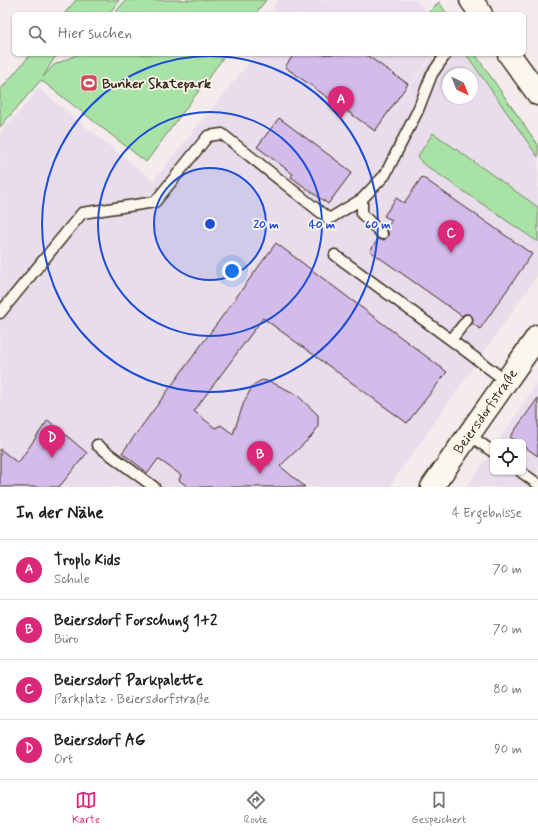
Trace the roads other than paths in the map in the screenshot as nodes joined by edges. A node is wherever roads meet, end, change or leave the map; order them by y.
1 (471, 0) edge
2 (480, 12) edge
3 (445, 56) edge
4 (510, 56) edge
5 (538, 94) edge
6 (362, 199) junction
7 (382, 234) dead end
8 (335, 256) dead end
9 (0, 313) edge
10 (467, 320) dead end
11 (538, 336) edge
12 (451, 340) junction
13 (506, 381) junction
14 (468, 434) junction
15 (97, 445) dead end
16 (490, 450) edge
17 (525, 475) edge
18 (538, 484) edge
19 (154, 487) edge
20 (432, 487) edge

1 - 2 street
3 - 6 lane
4 - 5 street
6 - 7 lane
6 - 9 lane
8 - 12 lane
10 - 12 lane
11 - 13 street, Beiersdorfstraße
12 - 13 lane
13 - 14 street, Beiersdorfstraße
14 - 16 lane
14 - 20 street, Beiersdorfstraße
15 - 19 lane
17 - 18 lane

